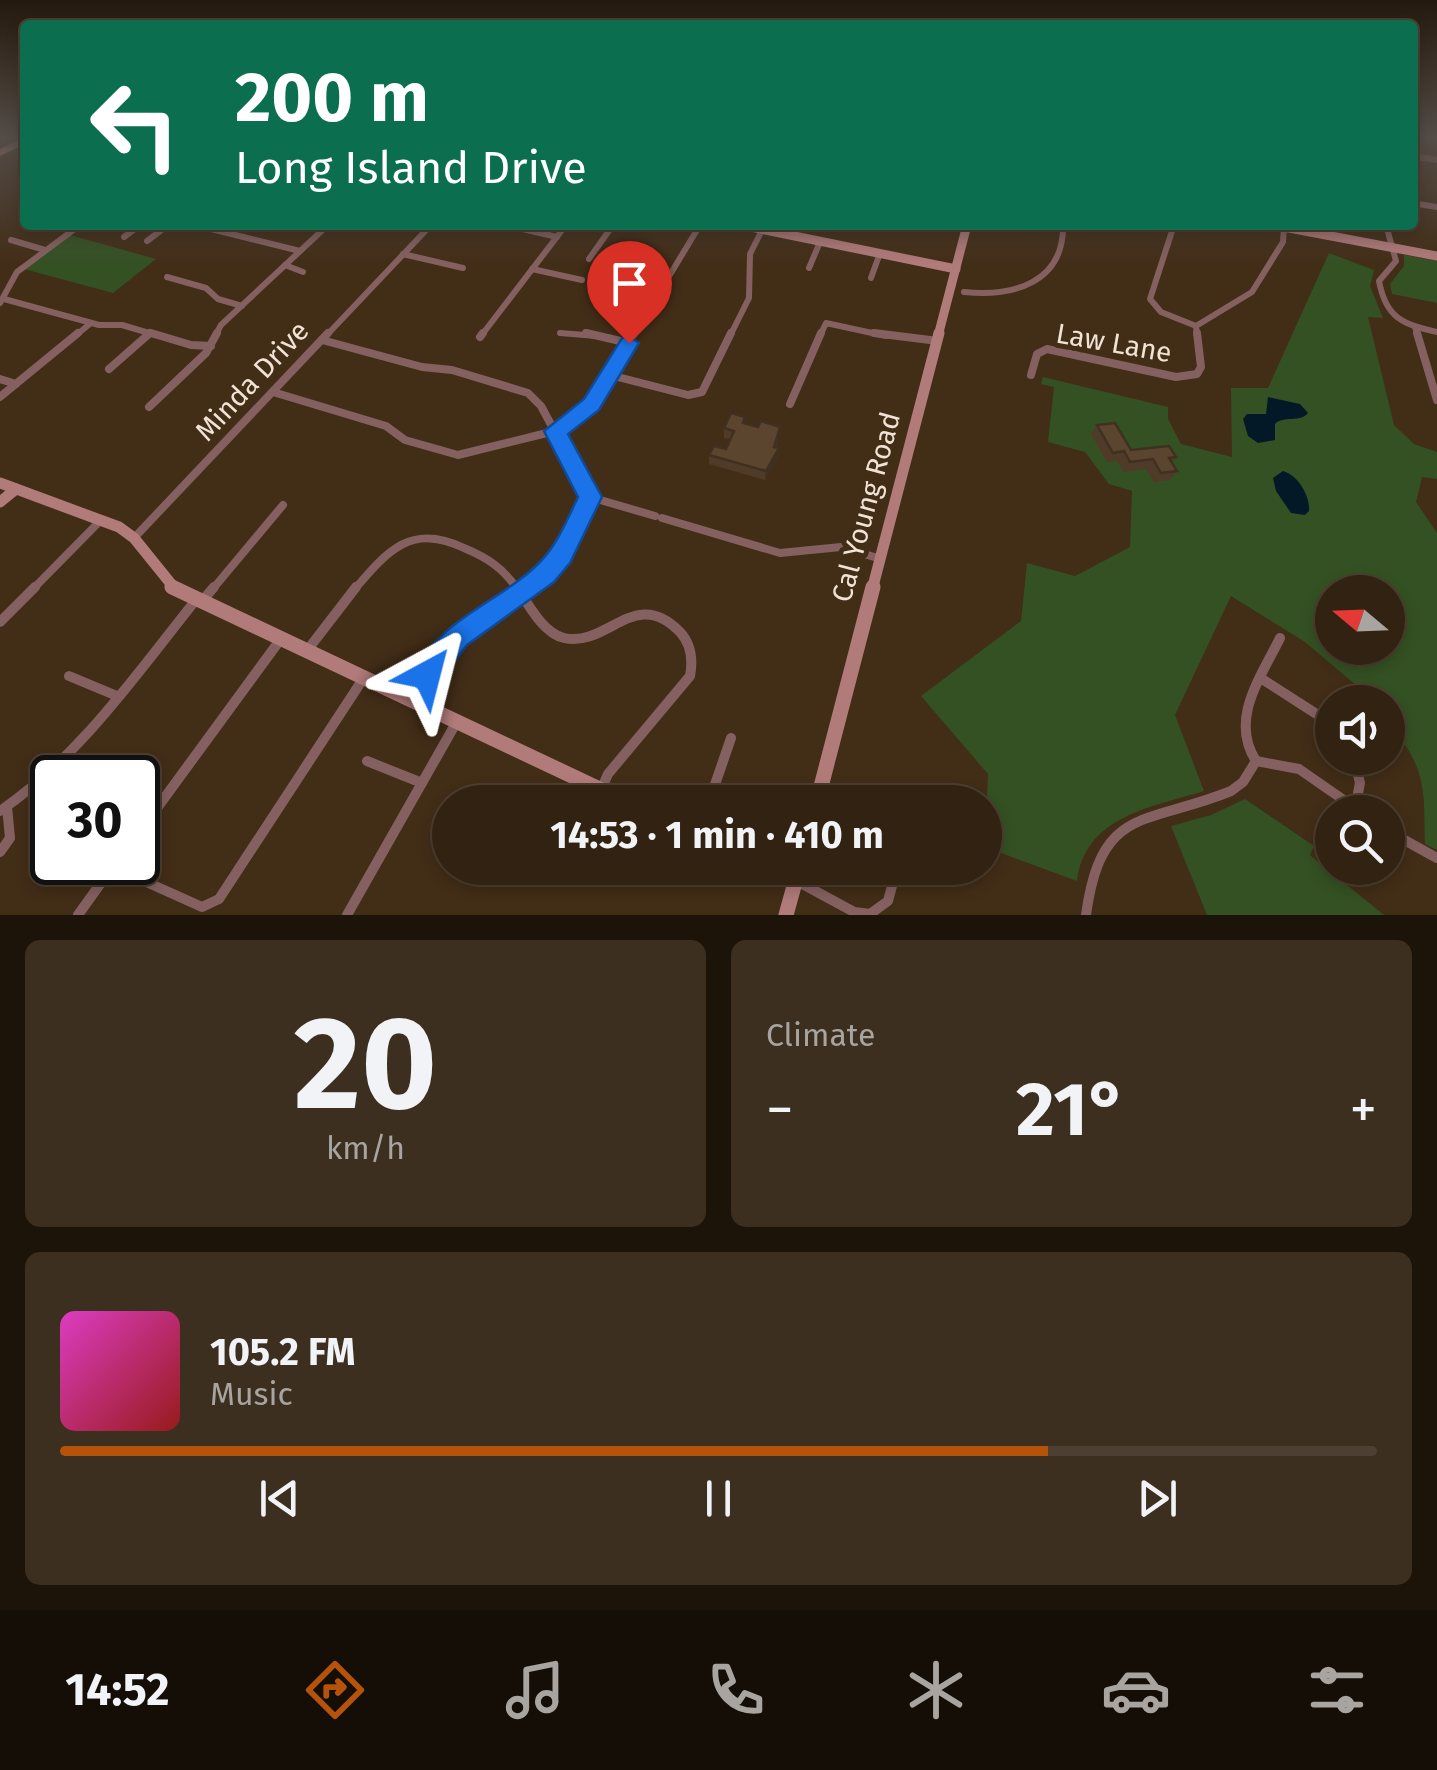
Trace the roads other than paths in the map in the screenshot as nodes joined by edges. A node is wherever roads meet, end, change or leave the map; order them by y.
1 (73, 230) edge
2 (133, 230) edge
3 (162, 230) edge
4 (216, 230) edge
5 (323, 230) edge
6 (426, 230) edge
7 (529, 230) edge
8 (562, 230) edge
9 (610, 230) edge
10 (697, 230) edge
11 (761, 230) edge
12 (770, 230) edge
13 (966, 230) edge
14 (1063, 230) edge
15 (1172, 230) edge
16 (1280, 230) edge
17 (1322, 230) edge
18 (1387, 230) edge
19 (557, 236) junction
20 (124, 237) dead end
21 (11, 240) dead end
22 (147, 242) dead end
23 (820, 242) junction
24 (1392, 247) junction
25 (46, 250) junction
26 (300, 251) junction
27 (880, 253) junction
28 (404, 254) junction
29 (1437, 256) edge
30 (589, 259) dead end
31 (285, 265) junction
32 (463, 268) dead end
33 (809, 268) dead end
34 (532, 269) junction
35 (956, 269) junction
36 (304, 272) dead end
37 (167, 277) dead end
38 (871, 278) dead end
39 (582, 280) dead end
40 (964, 292) dead end
41 (2, 301) edge
42 (242, 306) junction
43 (91, 322) junction
44 (1196, 326) junction
45 (1414, 327) junction
46 (560, 332) dead end
47 (1437, 332) edge
48 (150, 334) junction
49 (480, 337) dead end
50 (322, 340) junction
51 (938, 341) junction
52 (629, 343) junction
53 (211, 346) junction
54 (109, 369) dead end
55 (610, 375) junction
56 (1031, 376) dead end
57 (0, 378) edge
58 (16, 384) junction
59 (273, 392) junction
60 (0, 397) edge
61 (1437, 400) edge
62 (790, 404) dead end
63 (149, 407) dead end
64 (555, 431) junction
65 (0, 483) edge
66 (16, 489) junction
67 (590, 497) junction
68 (0, 502) edge
69 (282, 505) dead end
70 (102, 520) junction
71 (134, 538) junction
72 (881, 558) junction
73 (521, 592) junction
74 (197, 602) junction
75 (0, 622) edge
76 (1280, 638) dead end
77 (280, 640) junction
78 (306, 653) junction
79 (69, 676) dead end
80 (363, 679) junction
81 (1262, 679) junction
82 (117, 696) junction
83 (410, 700) junction
84 (1315, 713) edge
85 (456, 722) junction
86 (731, 738) dead end
87 (367, 761) dead end
88 (1256, 761) junction
89 (422, 783) junction
90 (590, 785) edge
91 (604, 785) edge
92 (715, 785) edge
93 (821, 785) edge
94 (1336, 795) edge
95 (160, 804) edge
96 (4, 809) edge
97 (1405, 841) edge
98 (0, 852) edge
99 (1437, 858) edge
100 (100, 885) edge
101 (155, 885) edge
102 (794, 885) edge
103 (814, 885) edge
104 (892, 885) edge
105 (78, 915) edge
106 (347, 915) edge
107 (786, 915) edge
108 (1086, 915) edge

1 - 25 street
2 - 20 street
3 - 22 street
4 - 26 street
5 - 26 street
6 - 28 street, Minda Drive
7 - 19 street
8 - 19 street
9 - 30 street
10 - 52 street
11 - 55 street
12 - 23 street
13 - 35 street, Cal Young Road
14 - 40 street
15 - 44 street
16 - 44 street, Law Lane
17 - 24 street
18 - 24 street
19 - 34 street
21 - 25 street
23 - 27 street
23 - 33 street
24 - 29 street
24 - 45 street
25 - 41 street
26 - 31 street
27 - 35 street
27 - 38 street
28 - 32 street
28 - 50 street, Minda Drive
31 - 36 street
31 - 42 street
34 - 39 street
34 - 49 street
35 - 51 street, Cal Young Road
37 - 42 street
41 - 43 street
42 - 53 street
43 - 48 street
43 - 58 street
44 - 56 street, Law Lane
45 - 47 street
45 - 61 street
46 - 52 street
48 - 53 street
48 - 54 street
50 - 59 street, Minda Drive
50 - 64 street
51 - 62 street
51 - 72 street, Cal Young Road
52 - 55 street
53 - 63 street
55 - 64 street
57 - 58 street
58 - 60 street
59 - 64 street
59 - 71 street, Minda Drive
64 - 67 street
65 - 66 street
66 - 68 street
66 - 70 street
67 - 72 street
67 - 73 street
69 - 74 street
70 - 71 street
70 - 75 street
71 - 74 street
72 - 93 street, Cal Young Road
73 - 78 street
73 - 83 street
73 - 91 street
74 - 77 street
74 - 82 street
76 - 81 street
77 - 78 street
77 - 95 street
78 - 80 street
79 - 82 street
80 - 83 street
80 - 101 street
81 - 84 street
81 - 88 street
82 - 96 street
83 - 85 street
85 - 89 street
85 - 90 street
86 - 92 street
87 - 89 street
88 - 94 street
88 - 108 street
89 - 106 street
96 - 98 street
97 - 99 street
100 - 105 street
102 - 107 street
103 - 104 street

